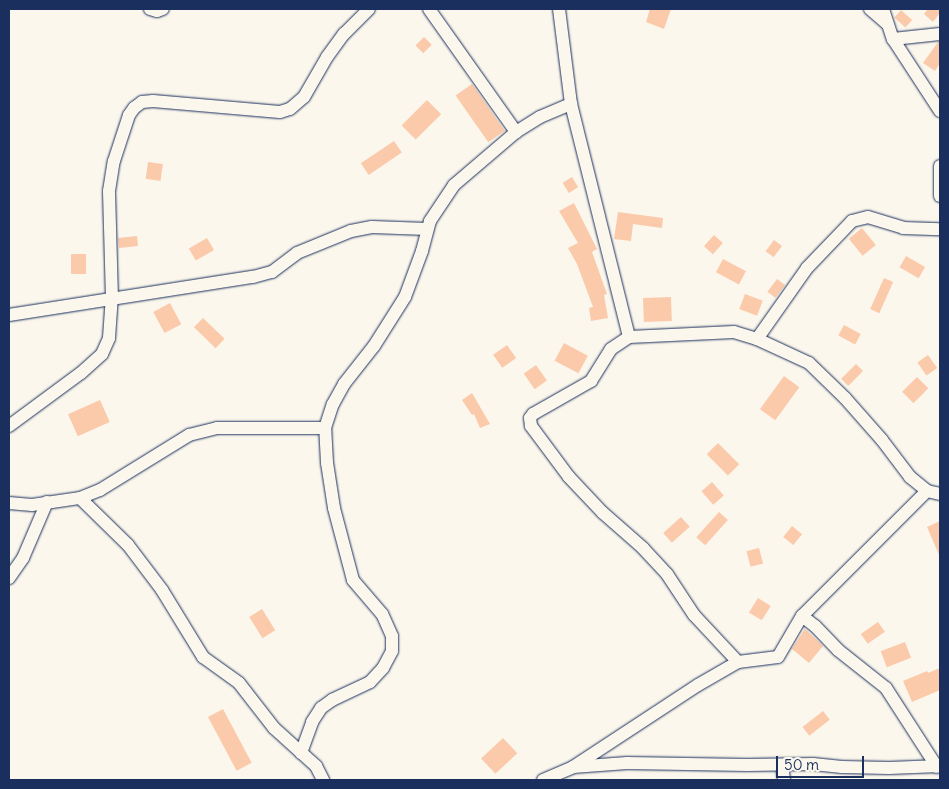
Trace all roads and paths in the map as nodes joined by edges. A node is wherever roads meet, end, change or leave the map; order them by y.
1 (150, 9) edge
2 (163, 9) edge
3 (369, 9) edge
4 (429, 9) edge
5 (559, 9) edge
6 (870, 9) edge
7 (883, 9) edge
8 (889, 26) junction
9 (940, 34) edge
10 (893, 40) junction
11 (571, 104) junction
12 (940, 111) edge
13 (516, 132) junction
14 (940, 166) edge
15 (940, 196) edge
16 (427, 229) junction
17 (940, 229) edge
18 (112, 299) junction
19 (9, 315) edge
20 (629, 337) junction
21 (757, 339) junction
22 (9, 426) edge
23 (325, 428) junction
24 (927, 491) junction
25 (940, 494) edge
26 (80, 498) junction
27 (47, 502) junction
28 (9, 503) edge
29 (9, 578) edge
30 (802, 616) junction
31 (738, 662) junction
32 (301, 753) junction
33 (782, 765) junction
34 (938, 766) edge
35 (573, 767) junction
36 (323, 780) edge
37 (543, 780) edge
38 (784, 780) edge

1 - 2 street
3 - 18 street
4 - 13 street
5 - 11 street
6 - 8 street
7 - 8 street
8 - 10 street
9 - 10 street
10 - 12 street
11 - 13 street
11 - 20 street
13 - 16 street
14 - 15 street
16 - 18 street
16 - 23 street
17 - 21 street
18 - 19 street
18 - 22 street
20 - 21 street
20 - 31 street
21 - 24 street
23 - 26 street
23 - 32 street
24 - 25 street
24 - 30 street
26 - 27 street
26 - 32 street
27 - 28 street
27 - 29 street
30 - 31 street
30 - 34 street
31 - 35 street
32 - 36 street
33 - 34 street
33 - 35 street
33 - 38 street
35 - 37 street

